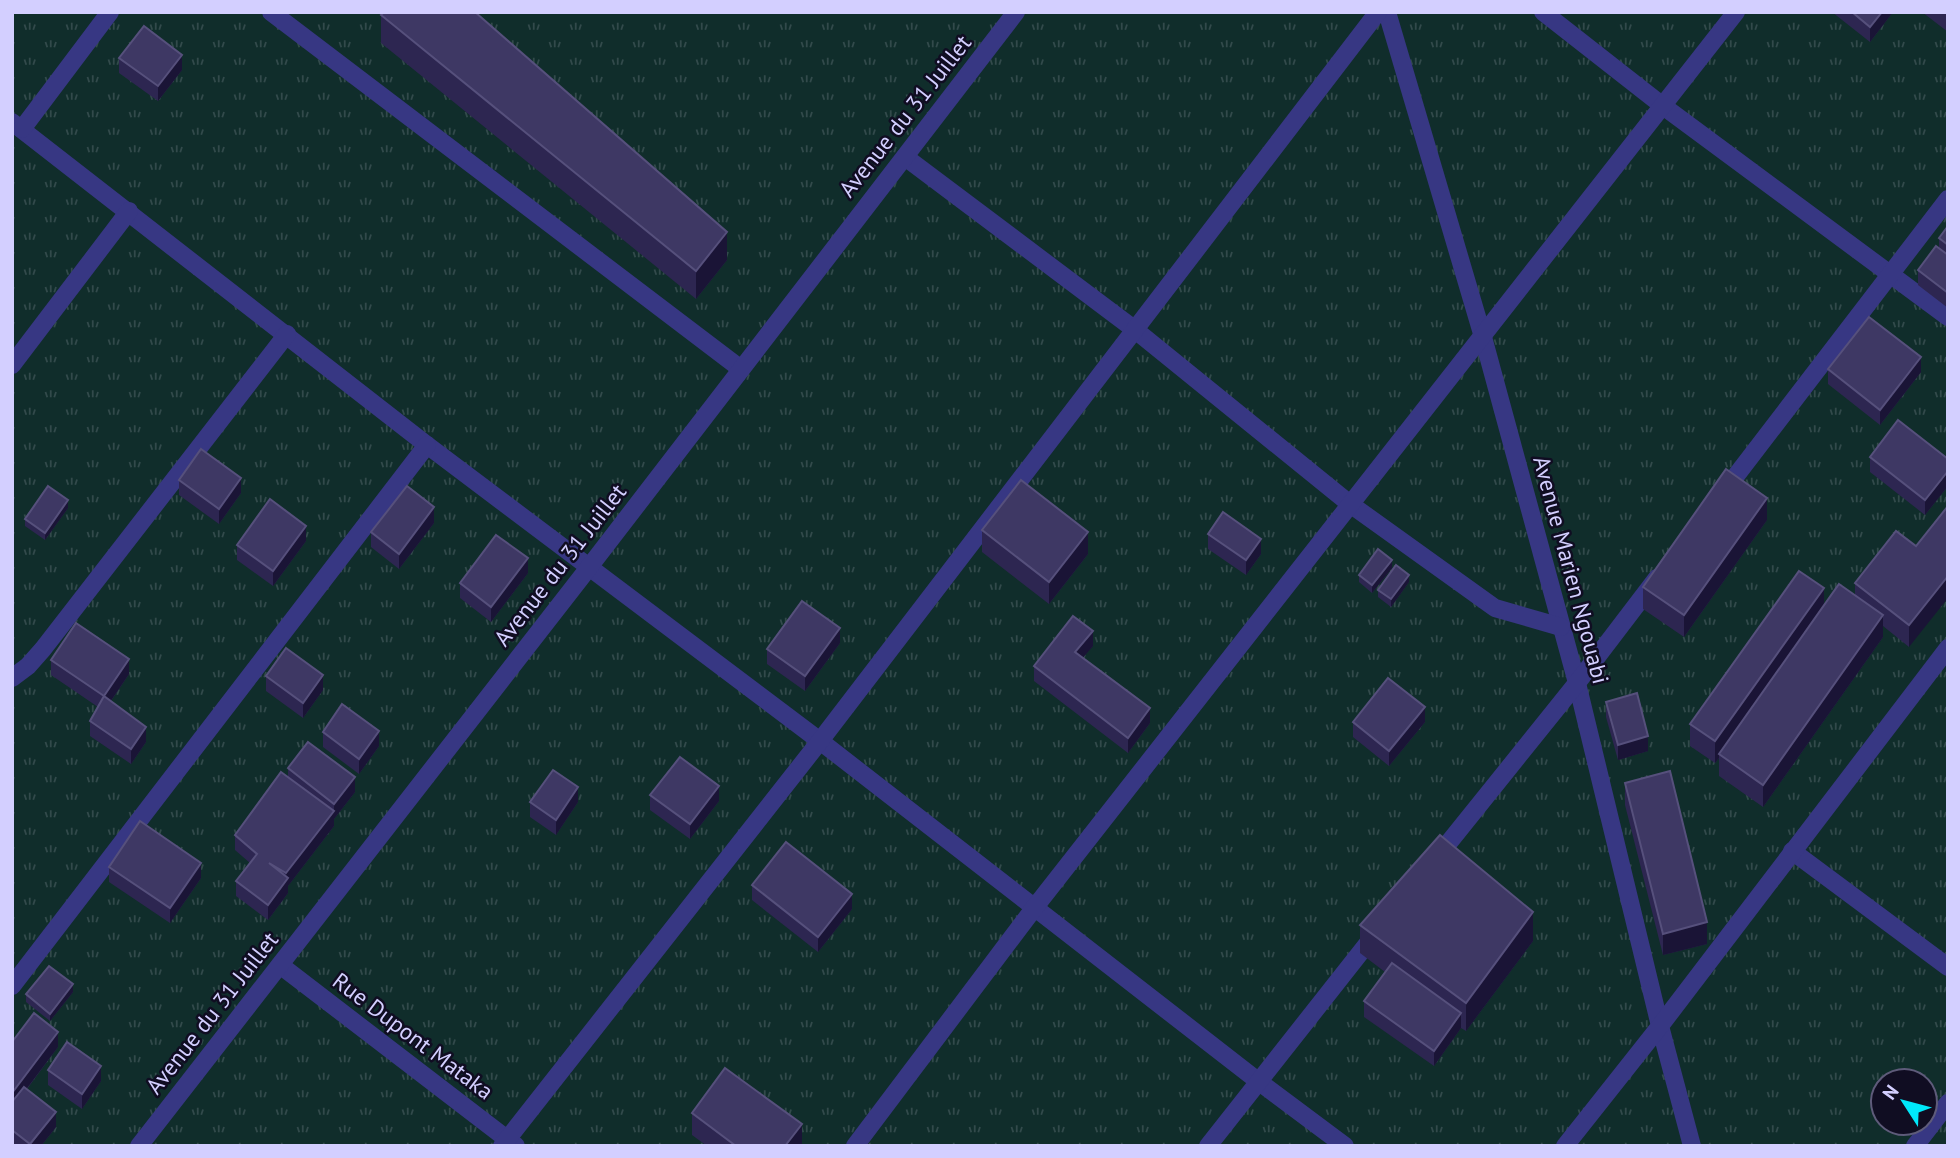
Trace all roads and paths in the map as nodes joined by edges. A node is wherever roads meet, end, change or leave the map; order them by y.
1 (110, 12) edge
2 (271, 12) edge
3 (1016, 12) edge
4 (1378, 12) edge
5 (1387, 12) edge
6 (1543, 12) edge
7 (1736, 12) edge
8 (1664, 106) junction
9 (17, 125) edge
10 (905, 157) junction
11 (1948, 200) edge
12 (129, 211) junction
13 (1890, 275) junction
14 (1948, 317) edge
15 (1134, 329) junction
16 (287, 334) junction
17 (1483, 337) junction
18 (12, 365) edge
19 (741, 369) junction
20 (427, 445) junction
21 (1350, 504) junction
22 (1712, 506) edge
23 (1670, 561) edge
24 (590, 566) junction
25 (1561, 627) junction
26 (1948, 648) edge
27 (12, 678) edge
28 (1577, 683) junction
29 (820, 741) junction
30 (1792, 851) junction
31 (1421, 878) edge
32 (1035, 907) junction
33 (1386, 921) edge
34 (280, 965) junction
35 (1948, 967) edge
36 (12, 986) edge
37 (1660, 1026) junction
38 (1258, 1081) junction
39 (1948, 1103) edge
40 (508, 1143) edge
41 (139, 1146) edge
42 (855, 1146) edge
43 (1208, 1146) edge
44 (1345, 1146) edge
45 (1565, 1146) edge
46 (1692, 1146) edge
47 (1915, 1146) edge

1 - 9 street
2 - 19 street
3 - 10 street, Avenue du 31 Juillet
4 - 15 street
5 - 17 street, Avenue Marien Ngouabi
6 - 8 street
7 - 8 street
8 - 13 street
8 - 17 street
9 - 12 street
10 - 15 street
10 - 19 street, Avenue du 31 Juillet
11 - 13 street
12 - 16 street
12 - 18 street
13 - 14 street
13 - 22 street
15 - 21 street
15 - 29 street
16 - 20 street
16 - 27 street
17 - 21 street
17 - 25 street, Avenue Marien Ngouabi
19 - 24 street, Avenue du 31 Juillet
20 - 24 street
20 - 36 street
21 - 25 street
21 - 32 street
23 - 28 street
24 - 29 street
24 - 34 street, Avenue du 31 Juillet
25 - 28 street, Avenue Marien Ngouabi
26 - 30 street
28 - 31 street
28 - 37 street, Avenue Marien Ngouabi
29 - 32 street
29 - 40 street
30 - 35 street
30 - 37 street
32 - 38 street
32 - 42 street
33 - 38 street
34 - 40 street, Rue Dupont Mataka
34 - 41 street, Avenue du 31 Juillet
37 - 45 street
37 - 46 street, Avenue Marien Ngouabi
38 - 43 street
38 - 44 street
39 - 47 street

